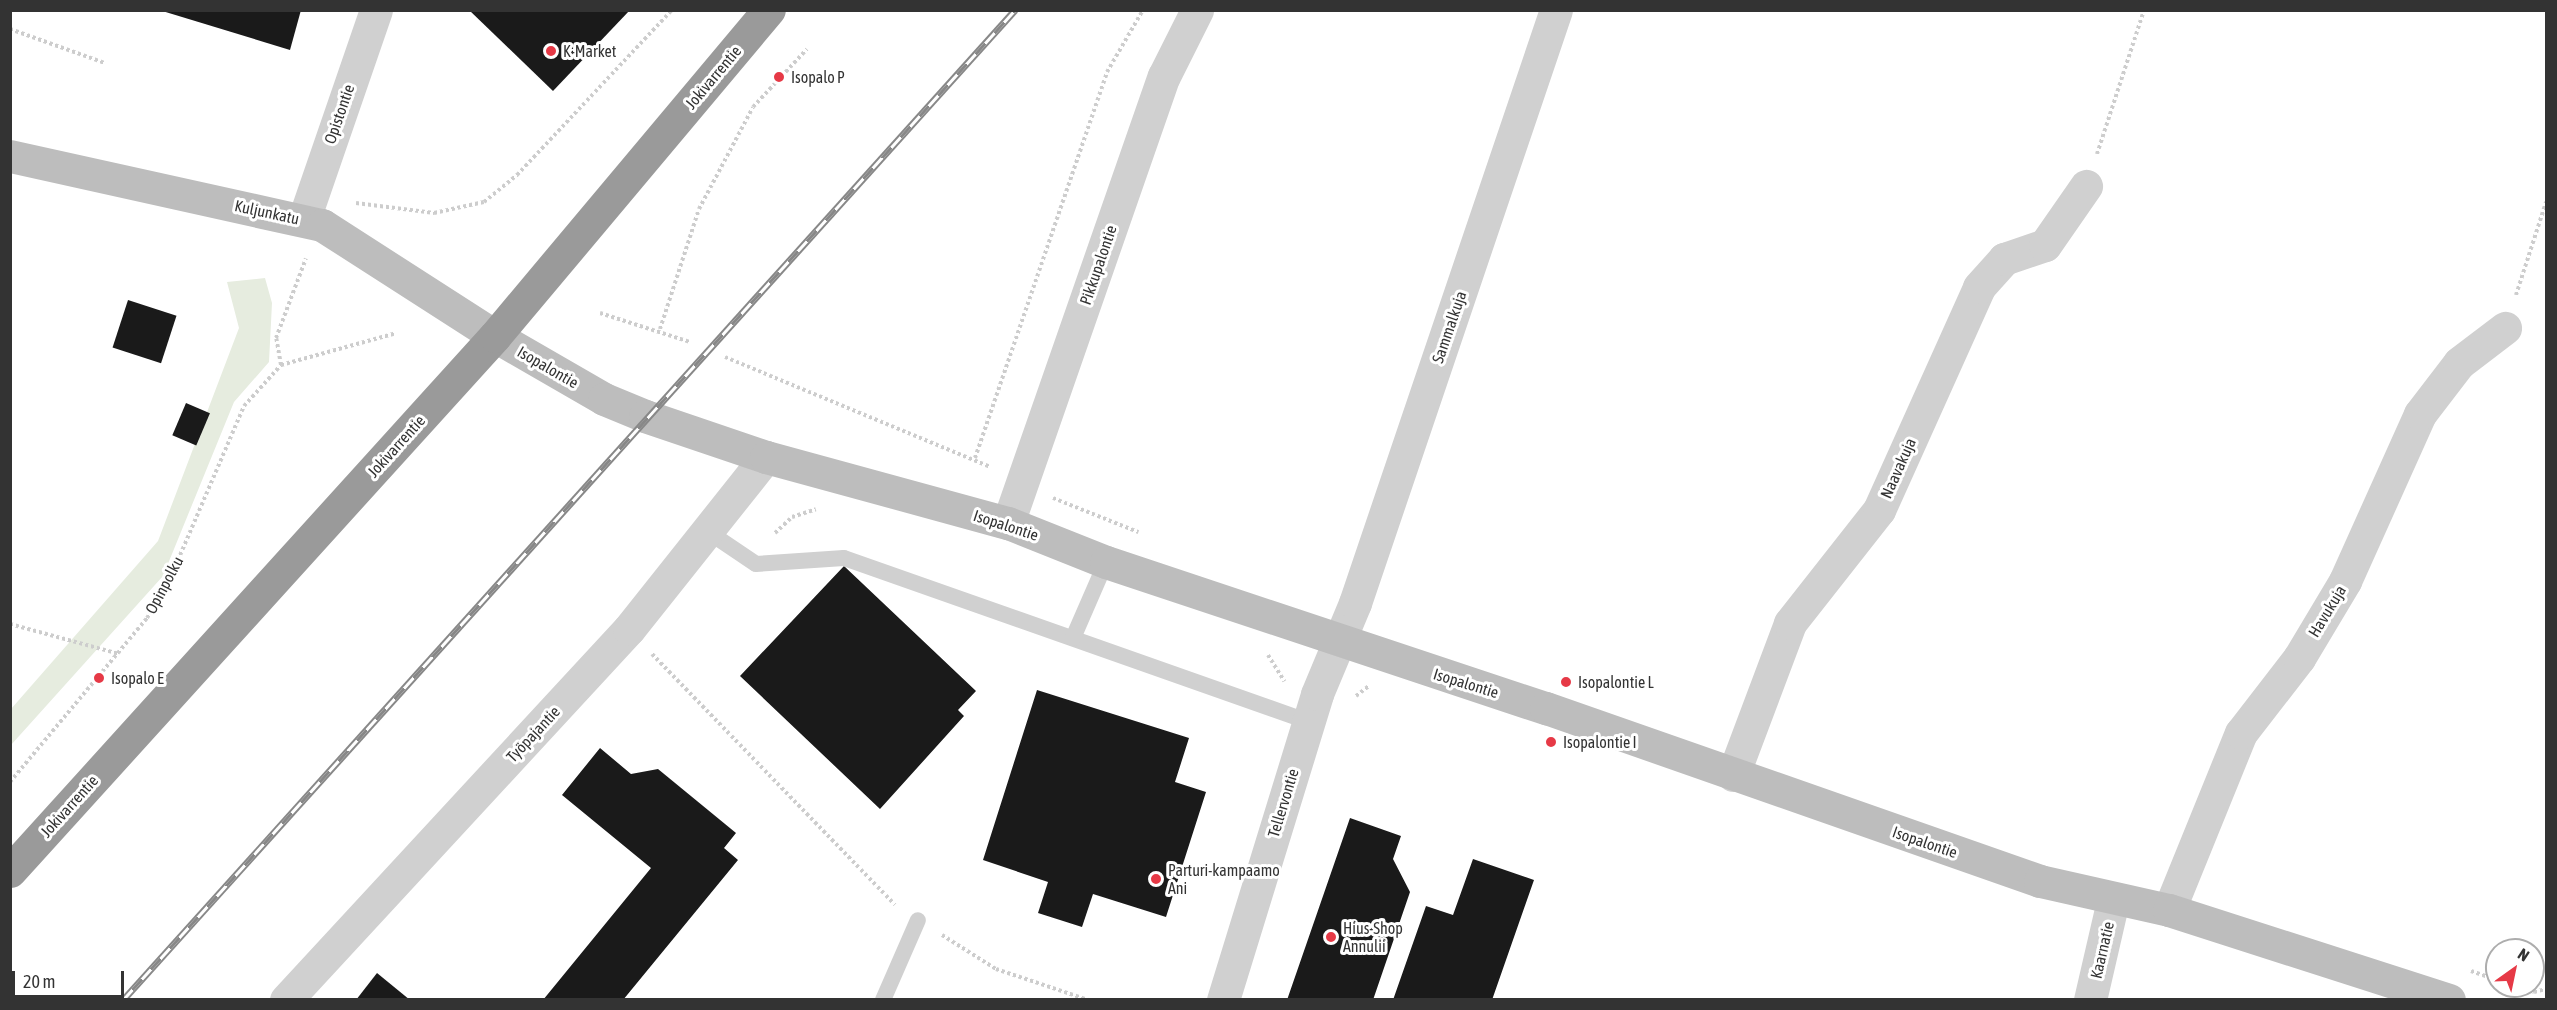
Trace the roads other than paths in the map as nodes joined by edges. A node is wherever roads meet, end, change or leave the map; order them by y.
1 (376, 10) edge
2 (769, 10) edge
3 (1197, 10) edge
4 (1556, 10) edge
5 (10, 156) edge
6 (2086, 186) road end
7 (313, 222) junction
8 (2505, 327) road end
9 (495, 336) junction
10 (766, 457) junction
11 (1008, 523) junction
12 (710, 533) junction
13 (1106, 562) junction
14 (1073, 638) junction
15 (1337, 642) junction
16 (1308, 721) junction
17 (1733, 775) junction
18 (10, 871) edge
19 (2113, 900) junction
20 (2169, 910) junction
21 (918, 920) road end
22 (286, 999) edge
23 (883, 999) edge
24 (1223, 999) edge
25 (2090, 999) edge
26 (2449, 999) edge

1 - 7 street, Opistontie
2 - 9 highway, Jokivarrentie
3 - 11 street, Pikkupalontie
4 - 15 street, Sammalkuja
5 - 7 street, Kuljunkatu
6 - 17 street, Naavakuja
7 - 9 street, Kuljunkatu
8 - 20 street, Havukuja
9 - 10 street, Isopalontie
9 - 18 highway, Jokivarrentie
10 - 11 street, Isopalontie
10 - 12 street, Työpajantie
11 - 13 street, Isopalontie
12 - 14 lane
12 - 22 street, Työpajantie
13 - 14 lane
13 - 15 street, Isopalontie
14 - 16 lane
15 - 16 street, Tellervontie
15 - 17 street, Isopalontie
16 - 24 street, Tellervontie
17 - 19 street, Isopalontie
19 - 20 street, Isopalontie
19 - 25 street, Kaarnatie
20 - 26 street, Isopalontie
21 - 23 lane

